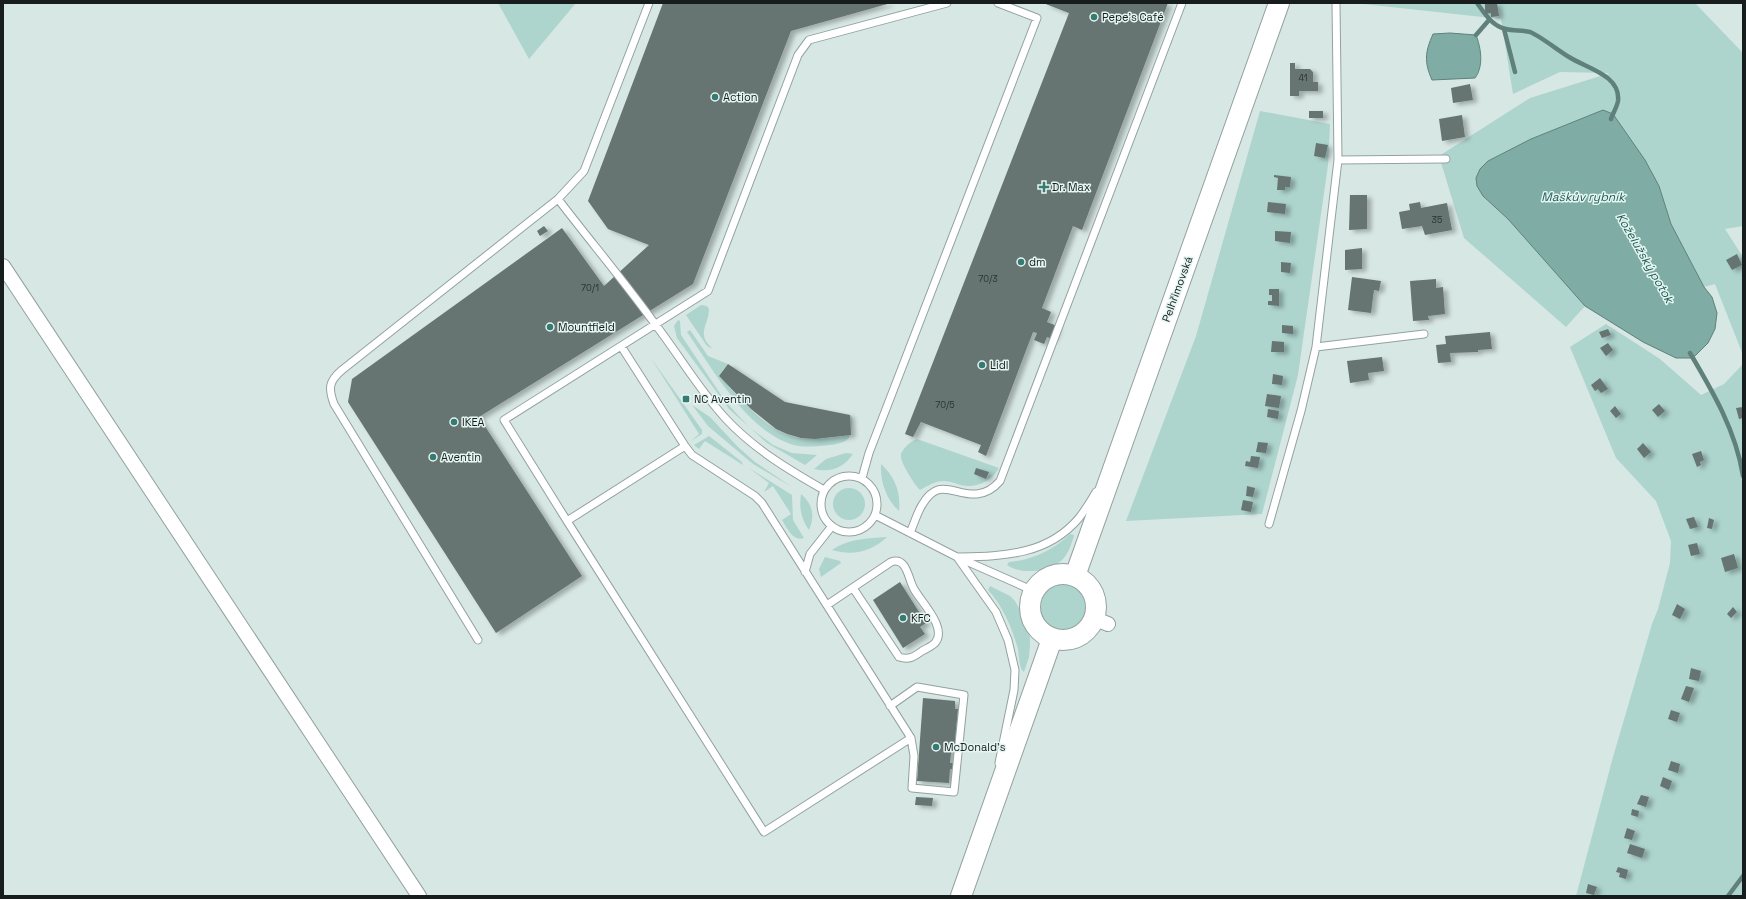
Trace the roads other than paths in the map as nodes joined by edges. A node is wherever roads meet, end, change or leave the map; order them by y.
1 (649, 3) edge
2 (947, 3) edge
3 (998, 3) edge
4 (1182, 3) edge
5 (1279, 3) edge
6 (1336, 3) edge
7 (1446, 159) dead end
8 (1338, 160) junction
9 (558, 199) junction
10 (3, 266) edge
11 (655, 324) junction
12 (1424, 334) dead end
13 (621, 346) junction
14 (1316, 347) junction
15 (685, 446) junction
16 (1113, 468) junction
17 (862, 478) junction
18 (824, 490) junction
19 (875, 516) junction
20 (567, 521) junction
21 (1269, 524) dead end
22 (832, 526) junction
23 (910, 533) junction
24 (957, 557) junction
25 (805, 572) junction
26 (1075, 576) junction
27 (853, 588) junction
28 (1034, 591) junction
29 (827, 605) junction
30 (1052, 639) junction
31 (478, 640) dead end
32 (890, 706) junction
33 (911, 738) junction
34 (987, 823) junction
35 (419, 896) edge
36 (961, 896) edge

1 - 9 lane
2 - 11 lane
3 - 17 lane
4 - 23 lane
5 - 16 main road, Pelhřimovská
6 - 8 lane
7 - 8 lane
8 - 14 lane
9 - 11 lane
9 - 31 lane
10 - 35 street
11 - 13 lane
11 - 18 lane
12 - 14 lane
13 - 15 lane
13 - 20 lane
14 - 21 lane
15 - 20 lane
15 - 25 lane
16 - 24 lane
16 - 26 main road, Pelhřimovská
17 - 18 lane
17 - 19 lane
18 - 22 lane
19 - 22 lane
19 - 23 lane
20 - 33 lane
22 - 25 lane
23 - 24 lane
24 - 28 lane
24 - 34 lane
25 - 29 lane
26 - 28 main road
26 - 30 main road
27 - 27 lane
27 - 29 lane
28 - 30 main road
29 - 32 lane
30 - 34 main road
32 - 33 lane
32 - 33 lane
34 - 36 main road

